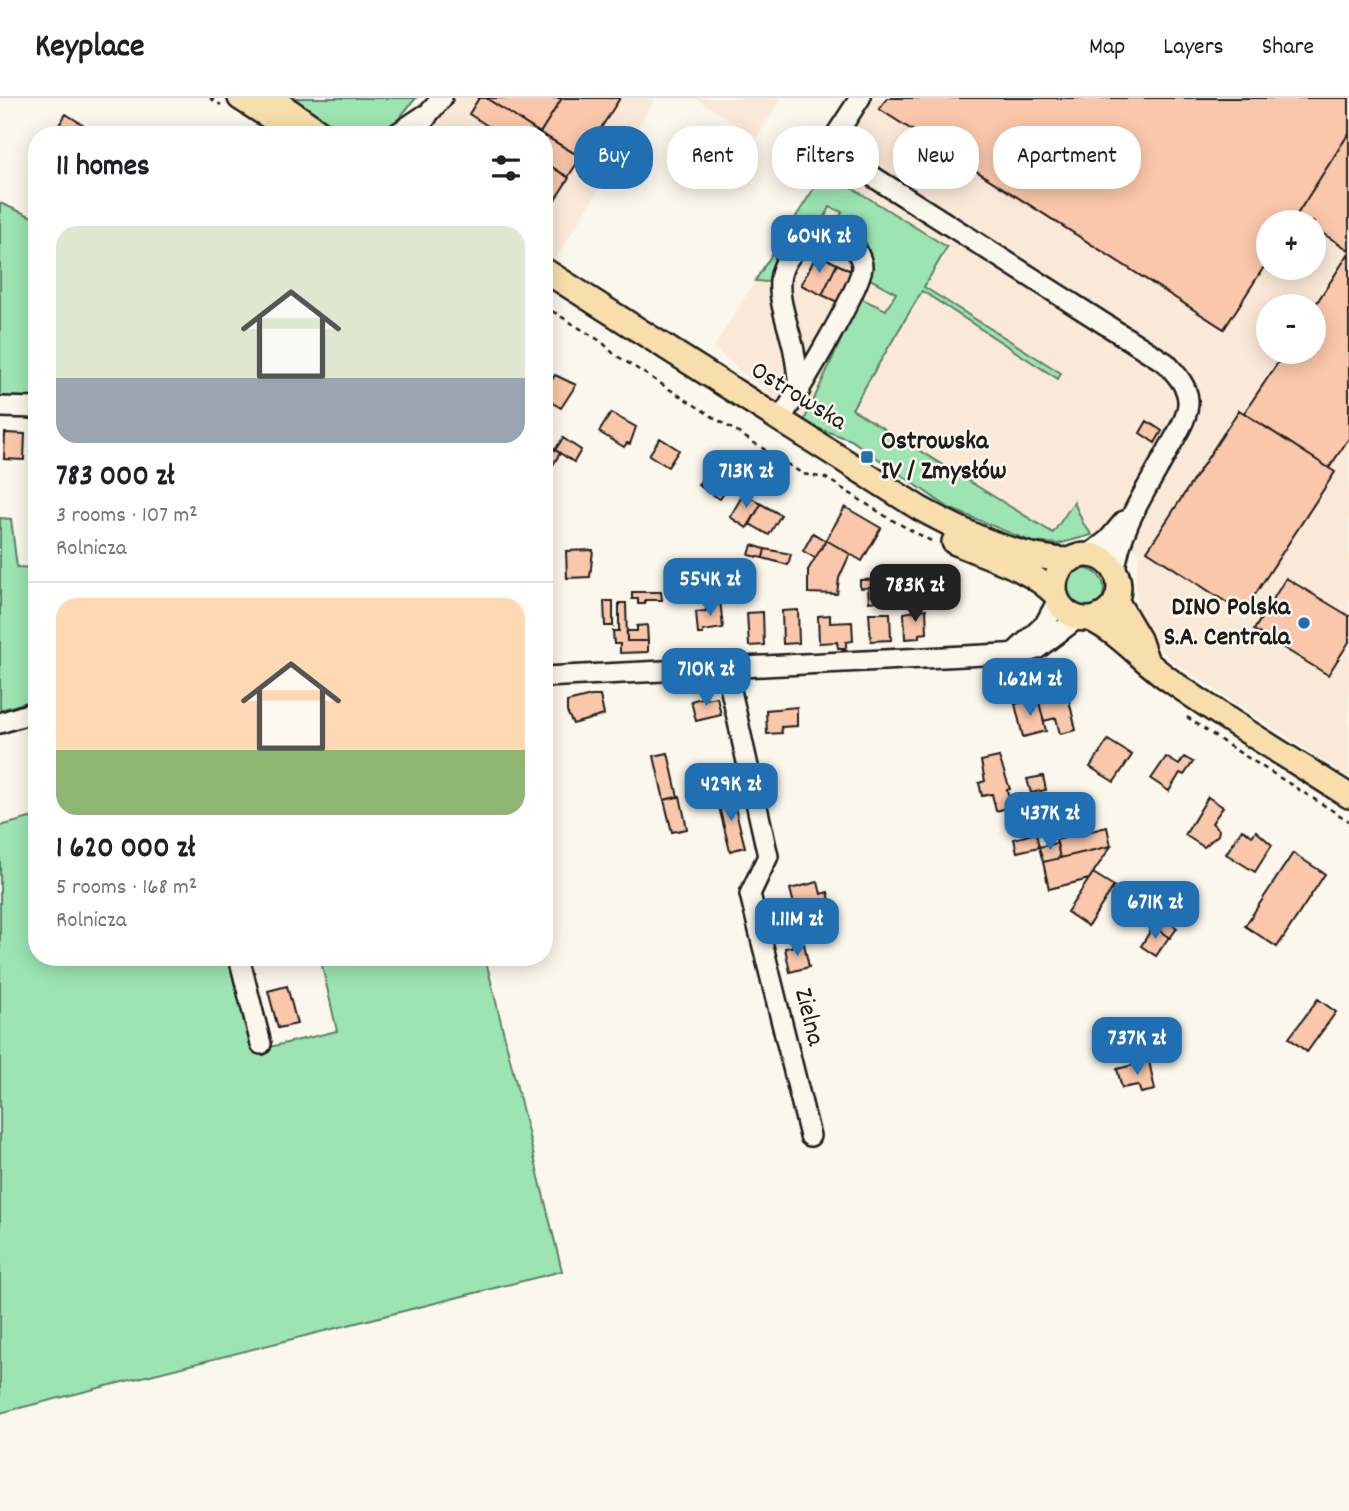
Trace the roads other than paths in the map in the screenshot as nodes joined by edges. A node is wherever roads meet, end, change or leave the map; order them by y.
1 (240, 98) edge
2 (271, 98) edge
3 (860, 98) edge
4 (435, 105) edge
5 (284, 126) edge
6 (311, 126) edge
7 (407, 126) edge
8 (422, 126) edge
9 (553, 276) edge
10 (553, 294) edge
11 (800, 390) junction
12 (0, 407) edge
13 (28, 408) edge
14 (780, 419) junction
15 (1138, 504) junction
16 (1079, 558) junction
17 (1115, 572) junction
18 (1057, 597) junction
19 (1116, 600) junction
20 (1084, 619) junction
21 (1014, 653) junction
22 (1146, 659) junction
23 (726, 668) junction
24 (553, 677) edge
25 (28, 714) edge
26 (0, 723) edge
27 (1349, 796) edge
28 (241, 966) edge
29 (261, 1044) dead end
30 (810, 1136) dead end

1 - 5 main road
2 - 6 main road
3 - 15 street
4 - 7 street
4 - 8 street
9 - 14 main road, Ostrowska
10 - 18 main road, Ostrowska
11 - 11 street
11 - 14 street
12 - 13 street
14 - 16 main road, Ostrowska
15 - 16 street
15 - 17 street
16 - 17 main road
16 - 18 main road
17 - 19 main road
18 - 20 main road
18 - 21 street
19 - 20 main road
19 - 22 main road
20 - 21 street
20 - 22 main road
21 - 23 street
22 - 27 main road
23 - 24 street
23 - 30 street, Zielna
25 - 26 street
28 - 29 street

